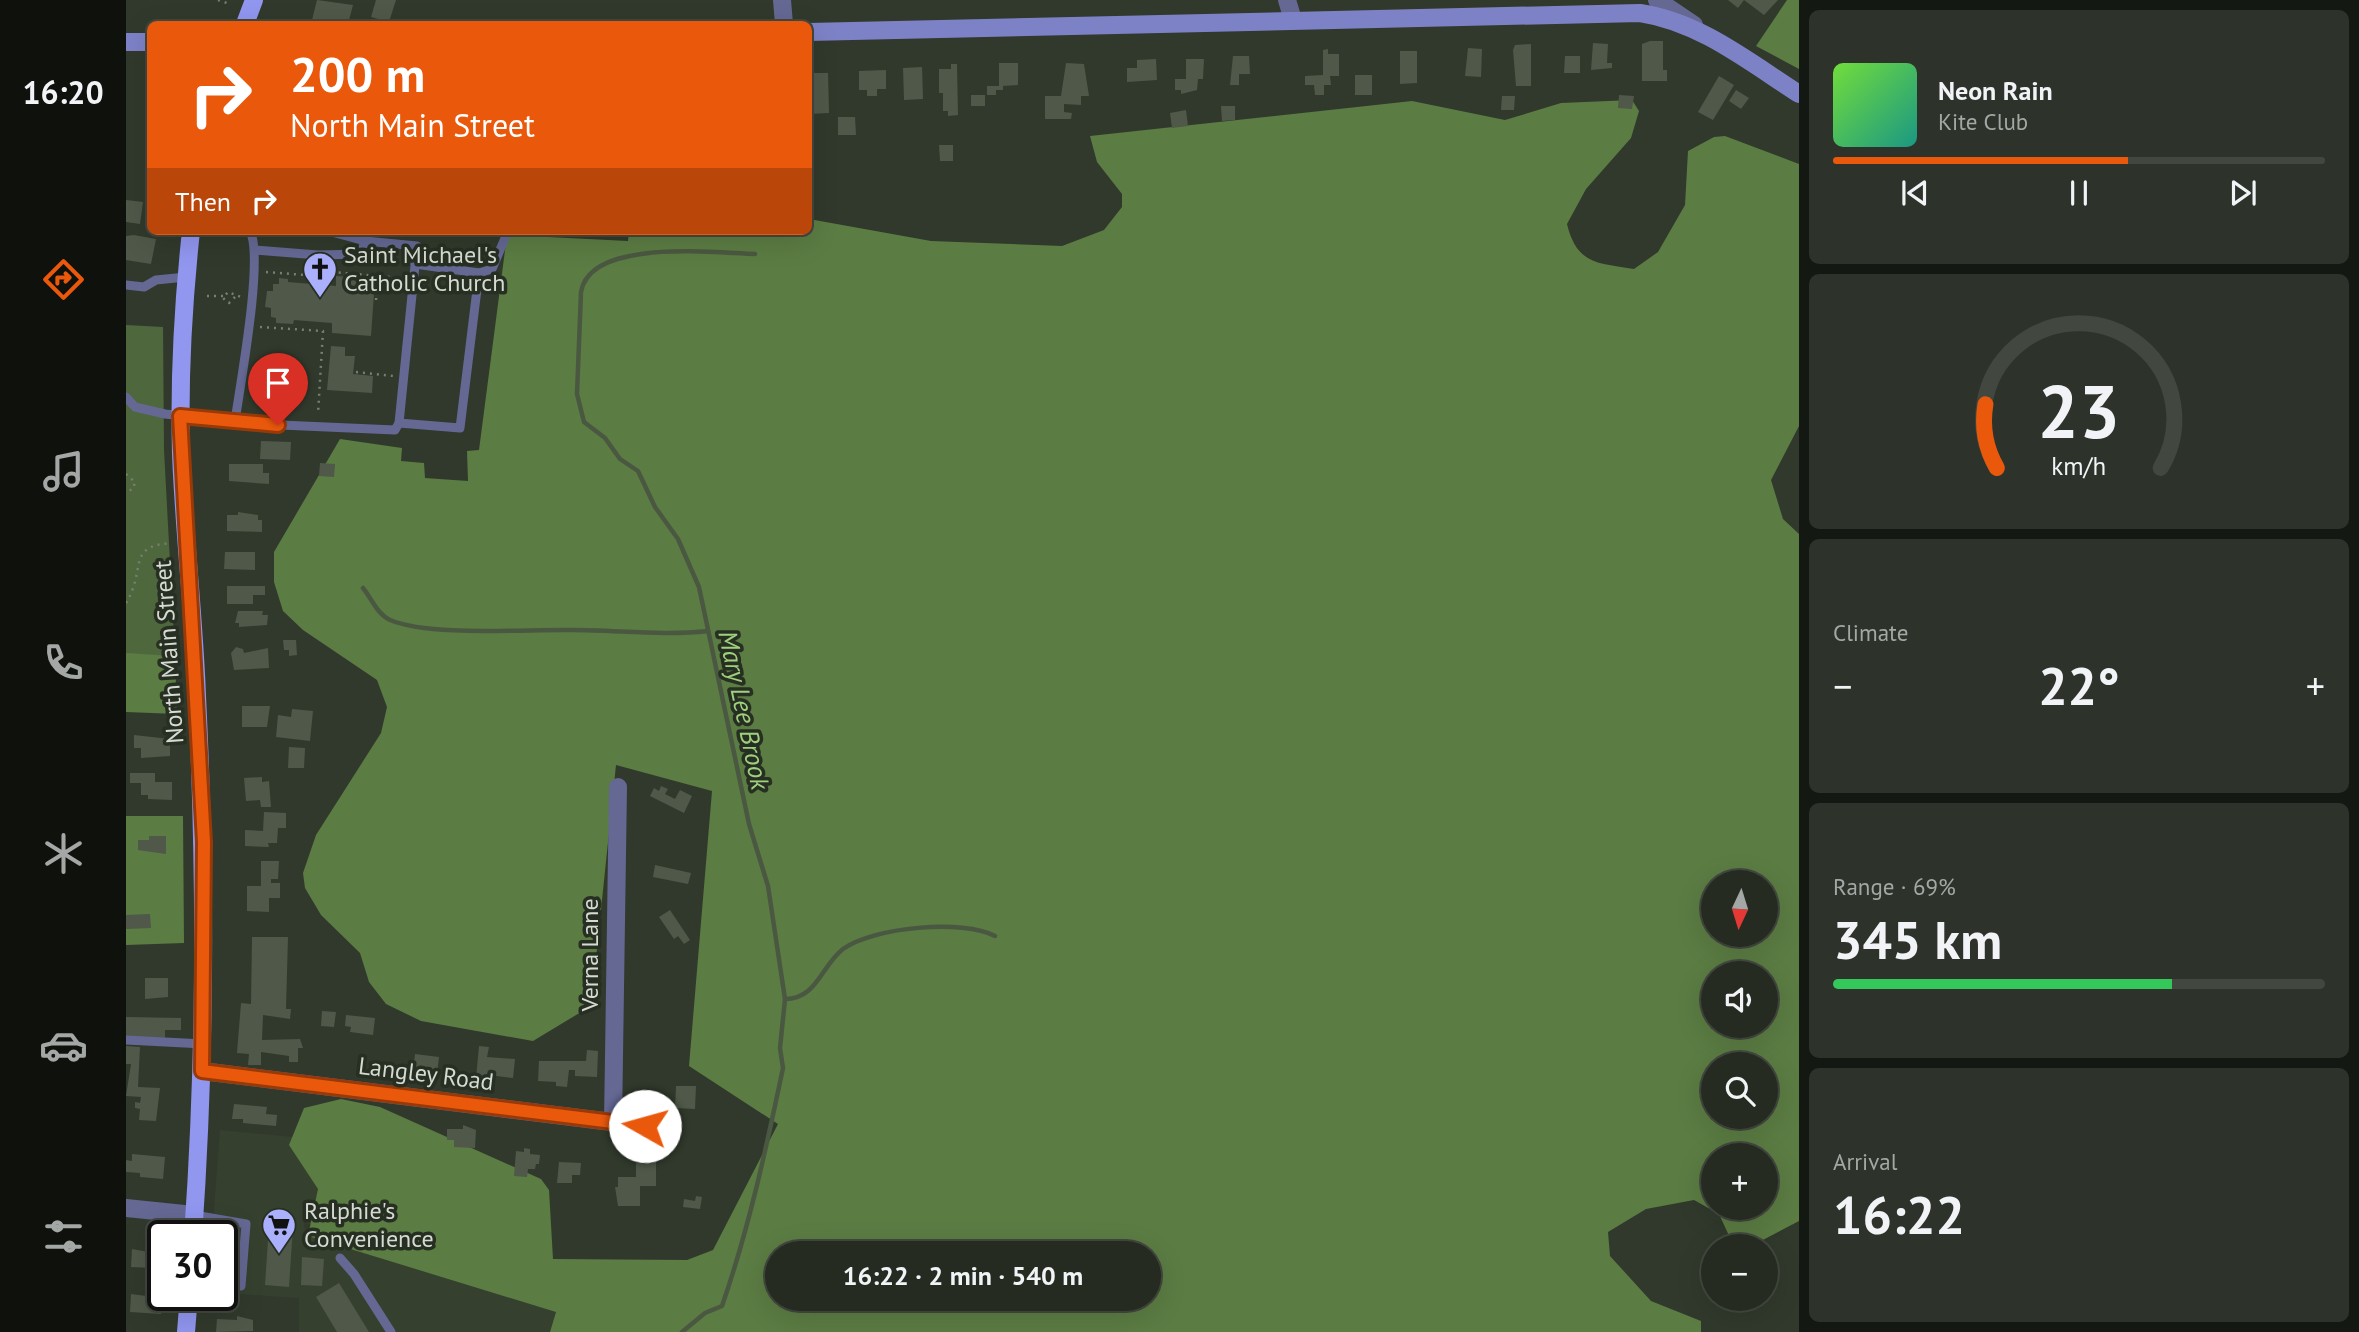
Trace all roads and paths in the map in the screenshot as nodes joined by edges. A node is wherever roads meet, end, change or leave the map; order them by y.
1 (219, 0) edge
2 (254, 0) edge
3 (782, 0) edge
4 (1287, 0) edge
5 (1657, 0) edge
6 (230, 4) dead end
7 (1623, 6) edge
8 (1293, 20) junction
9 (246, 21) edge
10 (784, 21) edge
11 (812, 32) edge
12 (1717, 41) junction
13 (126, 42) edge
14 (147, 43) edge
15 (1799, 94) edge
16 (191, 235) edge
17 (251, 235) edge
18 (345, 235) edge
19 (506, 235) edge
20 (365, 241) junction
21 (255, 250) junction
22 (415, 264) junction
23 (479, 273) junction
24 (378, 276) junction
25 (186, 277) junction
26 (394, 277) dead end
27 (264, 284) dead end
28 (126, 285) edge
29 (207, 296) dead end
30 (223, 296) dead end
31 (376, 300) dead end
32 (261, 317) dead end
33 (260, 327) junction
34 (259, 334) dead end
35 (356, 372) dead end
36 (383, 375) dead end
37 (126, 397) edge
38 (180, 416) junction
39 (235, 421) junction
40 (399, 423) junction
41 (317, 428) junction
42 (126, 474) edge
43 (126, 492) edge
44 (174, 542) dead end
45 (141, 546) dead end
46 (133, 561) dead end
47 (126, 603) edge
48 (618, 787) dead end
49 (126, 1040) edge
50 (204, 1044) junction
51 (202, 1071) junction
52 (613, 1122) junction
53 (645, 1126) dead end
54 (126, 1208) edge
55 (194, 1215) junction
56 (194, 1220) edge
57 (223, 1220) edge
58 (238, 1223) edge
59 (340, 1258) dead end
60 (238, 1286) edge
61 (188, 1311) edge
62 (186, 1332) edge
63 (391, 1332) edge

1 - 6 path
2 - 9 main road
3 - 10 street
4 - 8 street
5 - 12 street
7 - 8 main road
7 - 12 main road
8 - 11 main road
12 - 15 main road
13 - 14 main road
16 - 25 main road, North Main Street
17 - 21 lane
18 - 20 lane
19 - 23 lane
20 - 21 lane
20 - 22 lane
21 - 39 lane
22 - 23 lane
22 - 40 lane
23 - 40 lane
24 - 26 path
24 - 27 path
24 - 31 path
25 - 28 lane
25 - 38 main road, North Main Street
29 - 30 path
32 - 33 path
33 - 34 path
33 - 41 path
35 - 36 path
37 - 38 lane
38 - 39 lane
38 - 50 main road, North Main Street
39 - 41 lane
40 - 41 lane
42 - 43 path
44 - 45 path
46 - 47 path
48 - 52 street, Verna Lane
49 - 50 lane
50 - 51 main road, North Main Street
51 - 52 street, Langley Road
51 - 55 main road, North Main Street
52 - 53 street, Langley Road
54 - 55 street
55 - 56 main road, North Main Street
55 - 57 lane
58 - 60 lane
59 - 63 lane
61 - 62 main road

